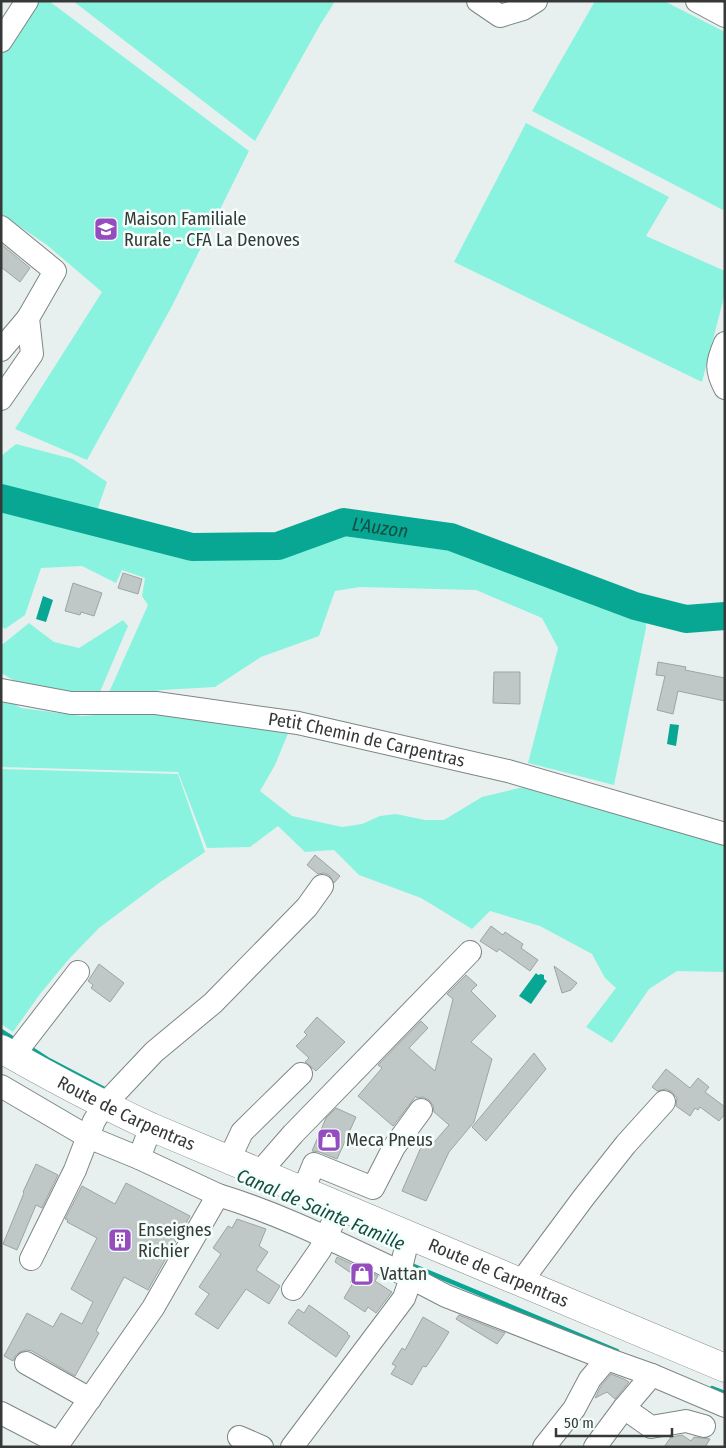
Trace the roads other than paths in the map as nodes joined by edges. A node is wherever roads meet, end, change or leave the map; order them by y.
1 (27, 1) edge
2 (478, 1) edge
3 (536, 1) edge
4 (697, 1) edge
5 (725, 16) edge
6 (1, 41) edge
7 (1, 227) edge
8 (31, 313) junction
9 (725, 343) edge
10 (1, 350) edge
11 (725, 388) edge
12 (1, 399) edge
13 (1, 690) edge
14 (725, 834) edge
15 (322, 886) dead end
16 (311, 924) dead end
17 (470, 952) dead end
18 (78, 972) dead end
19 (227, 988) junction
20 (7, 1052) edge
21 (301, 1074) dead end
22 (1, 1086) edge
23 (664, 1102) dead end
24 (104, 1105) junction
25 (421, 1110) dead end
26 (151, 1127) junction
27 (88, 1136) junction
28 (139, 1158) junction
29 (225, 1158) junction
30 (259, 1173) junction
31 (302, 1191) junction
32 (218, 1196) junction
33 (340, 1207) junction
34 (409, 1235) junction
35 (326, 1238) junction
36 (31, 1260) dead end
37 (406, 1275) junction
38 (522, 1283) junction
39 (293, 1289) dead end
40 (607, 1359) junction
41 (26, 1363) dead end
42 (725, 1368) edge
43 (652, 1374) junction
44 (90, 1399) junction
45 (725, 1406) edge
46 (624, 1408) junction
47 (1, 1413) edge
48 (704, 1426) dead end
49 (239, 1437) dead end
50 (262, 1447) edge
51 (292, 1447) edge
52 (544, 1447) edge
53 (595, 1447) edge

1 - 6 street
2 - 3 street
4 - 5 street
7 - 8 street
8 - 10 street
8 - 12 street
9 - 11 street
13 - 14 street, Petit Chemin de Carpentras
15 - 19 street
16 - 19 street
17 - 30 street
18 - 20 street
19 - 24 street
20 - 24 main road, Route de Carpentras
21 - 29 street
22 - 27 street
23 - 38 street
24 - 26 main road, Route de Carpentras
24 - 27 street
25 - 31 street
26 - 28 street
26 - 29 main road, Route de Carpentras
27 - 28 street
27 - 36 street
28 - 32 street
29 - 30 main road, Route de Carpentras
30 - 31 main road, Route de Carpentras
31 - 33 main road, Route de Carpentras
32 - 35 street
32 - 44 street
33 - 34 main road, Route de Carpentras
33 - 35 street
34 - 37 street
34 - 38 main road, Route de Carpentras
35 - 37 street
35 - 39 street
37 - 40 street
37 - 51 street
38 - 42 main road, Route de Carpentras
40 - 43 street
40 - 52 street
41 - 44 street
43 - 45 street
43 - 46 street
44 - 47 street
46 - 48 street
46 - 53 street
49 - 50 street

